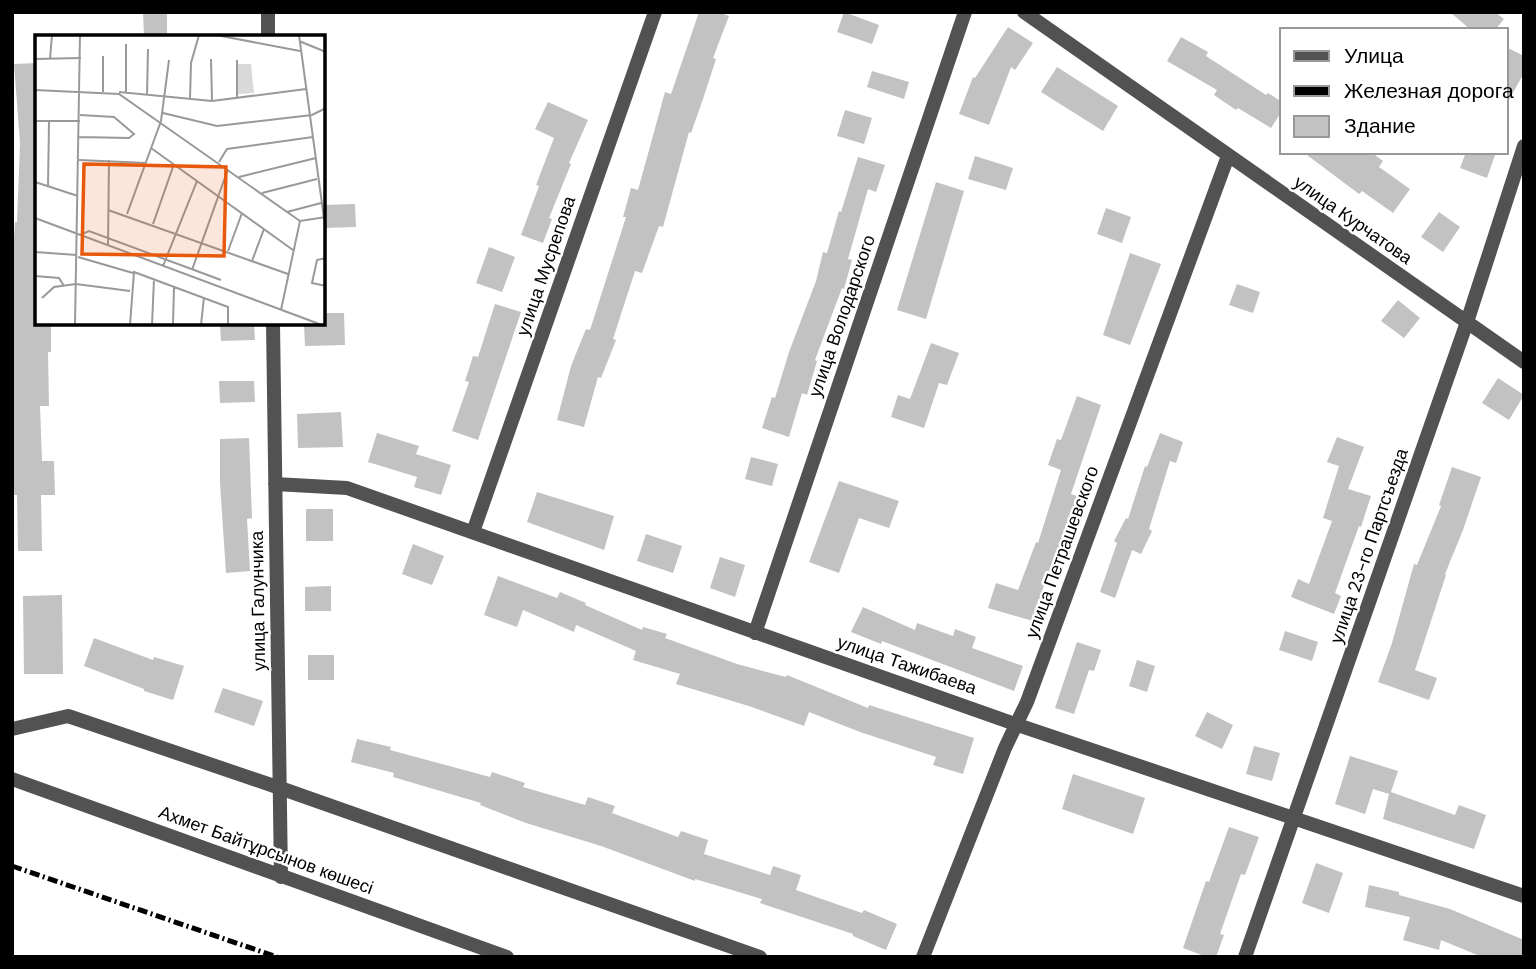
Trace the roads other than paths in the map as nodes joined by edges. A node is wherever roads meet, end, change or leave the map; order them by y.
1 (268, 12) edge
2 (655, 12) edge
3 (965, 12) edge
4 (1024, 12) edge
5 (268, 35) edge
6 (1524, 146) edge
7 (1228, 156) junction
8 (1467, 322) junction
9 (273, 326) edge
10 (1524, 362) edge
11 (275, 484) junction
12 (473, 532) junction
13 (755, 632) junction
14 (1015, 724) junction
15 (12, 729) edge
16 (12, 779) edge
17 (280, 788) junction
18 (1294, 817) junction
19 (281, 877) junction
20 (1524, 896) edge
21 (508, 957) edge
22 (760, 957) edge
23 (923, 957) edge
24 (1245, 957) edge

1 - 5 street
2 - 12 street, улица Мусрепова
3 - 13 street, улица Володарского
4 - 7 street, улица Курчатова
6 - 8 street, улица 23-го Партсъезда
7 - 8 street, улица Курчатова
7 - 14 street, улица Петрашевского
8 - 10 street, улица Курчатова
8 - 18 street, улица 23-го Партсъезда
9 - 11 street, улица Галунчика
11 - 12 street, улица Тажибаева
11 - 17 street, улица Галунчика
12 - 13 street, улица Тажибаева
13 - 14 street, улица Тажибаева
14 - 18 street, улица Тажибаева
14 - 23 street, улица Петрашевского
15 - 17 street
16 - 19 street, Ахмет Байтұрсынов көшесі
17 - 19 street, улица Галунчика
17 - 22 street
18 - 20 street, улица Тажибаева
18 - 24 street, улица 23-го Партсъезда
19 - 21 street, Ахмет Байтұрсынов көшесі

